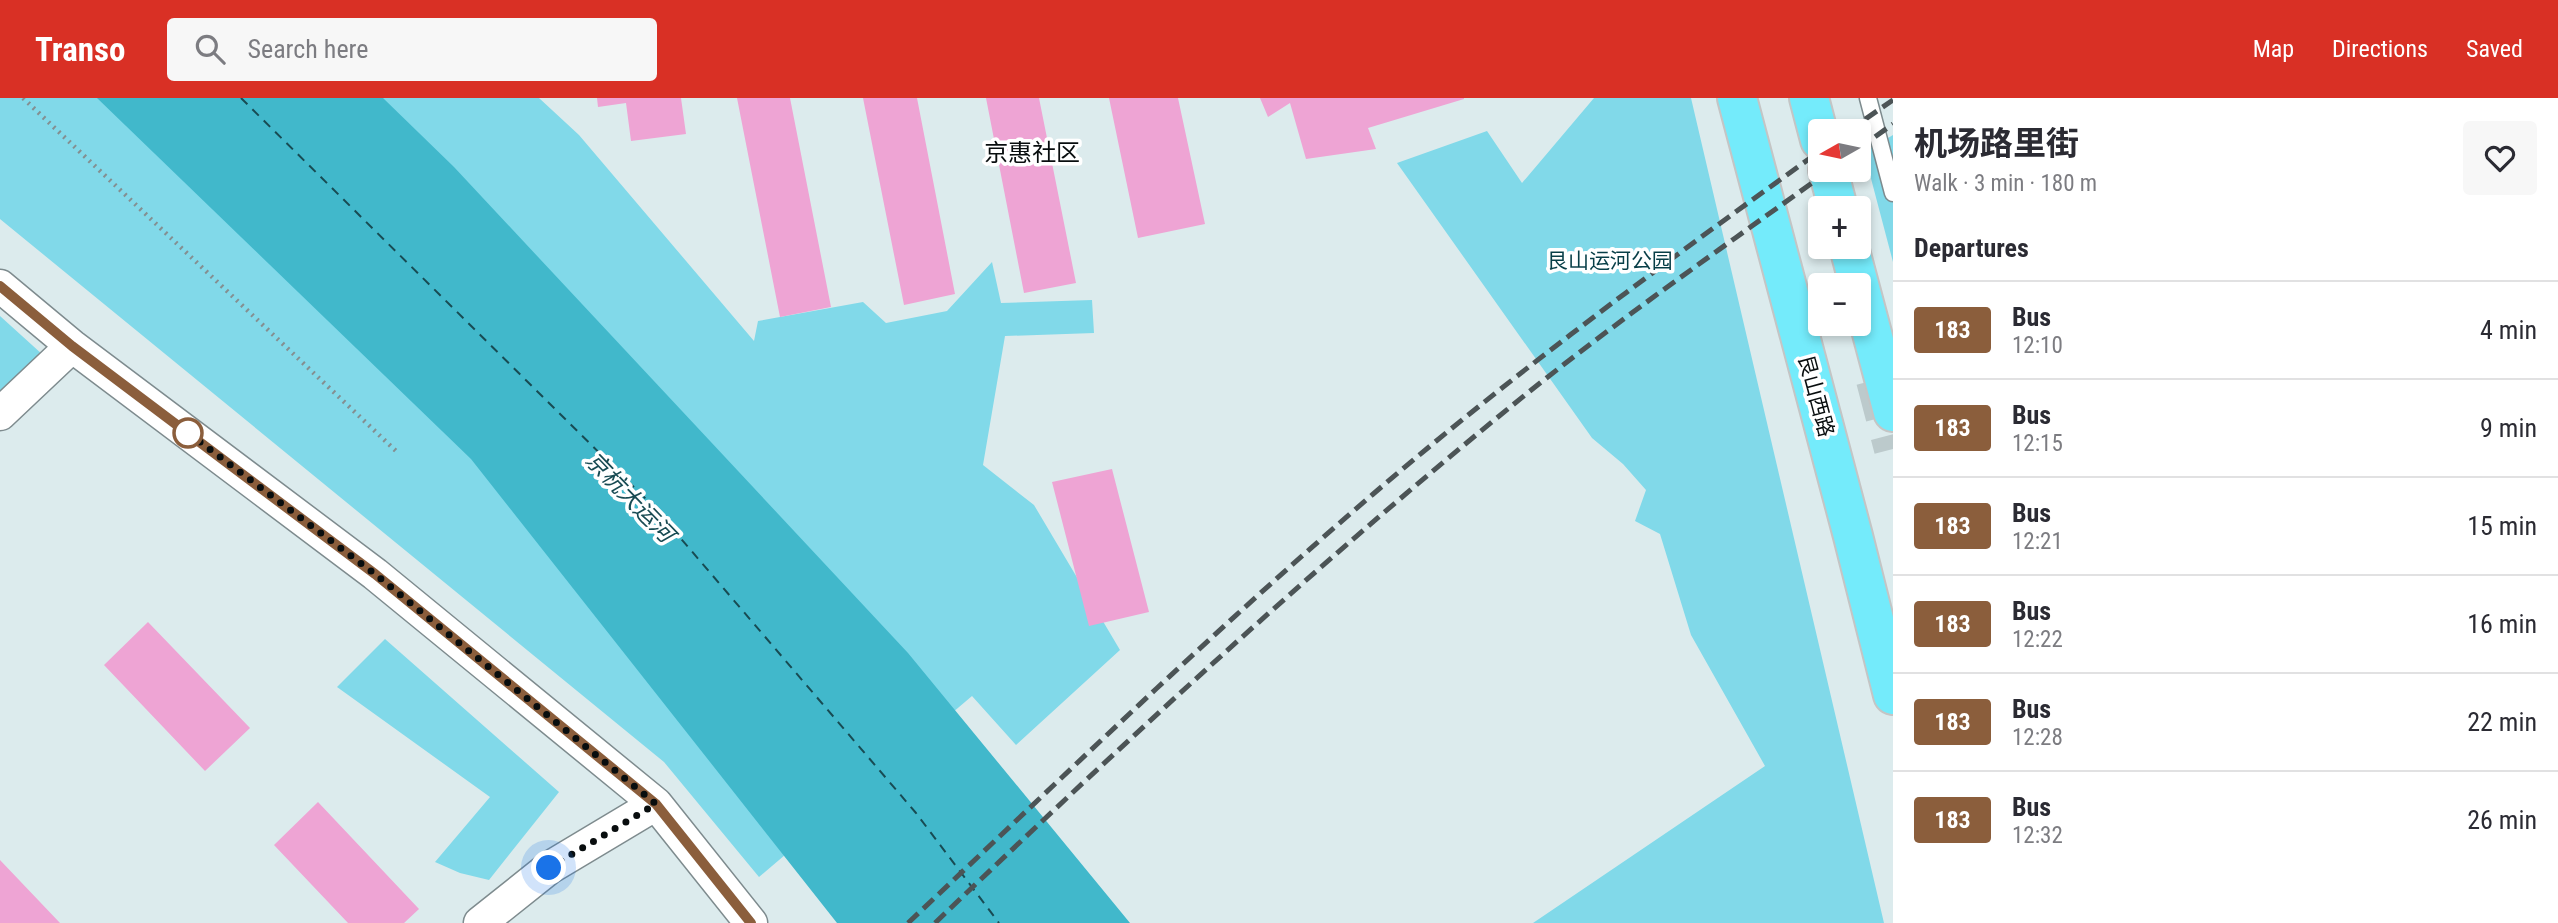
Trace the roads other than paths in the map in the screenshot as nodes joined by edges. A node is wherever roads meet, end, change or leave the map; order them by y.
1 (1737, 98) edge
2 (1809, 98) edge
3 (1868, 98) edge
4 (1814, 119) edge
5 (1893, 194) edge
6 (1852, 259) edge
7 (0, 286) edge
8 (72, 346) junction
9 (1893, 412) tunnel mouth
10 (0, 414) edge
11 (1893, 695) edge
12 (656, 804) junction
13 (480, 923) edge
14 (751, 923) edge

1 - 11 main road, 艮山西路
2 - 4 main road
3 - 5 lane
6 - 9 main road
7 - 8 street
8 - 10 street
8 - 12 street
12 - 13 street
12 - 14 street

